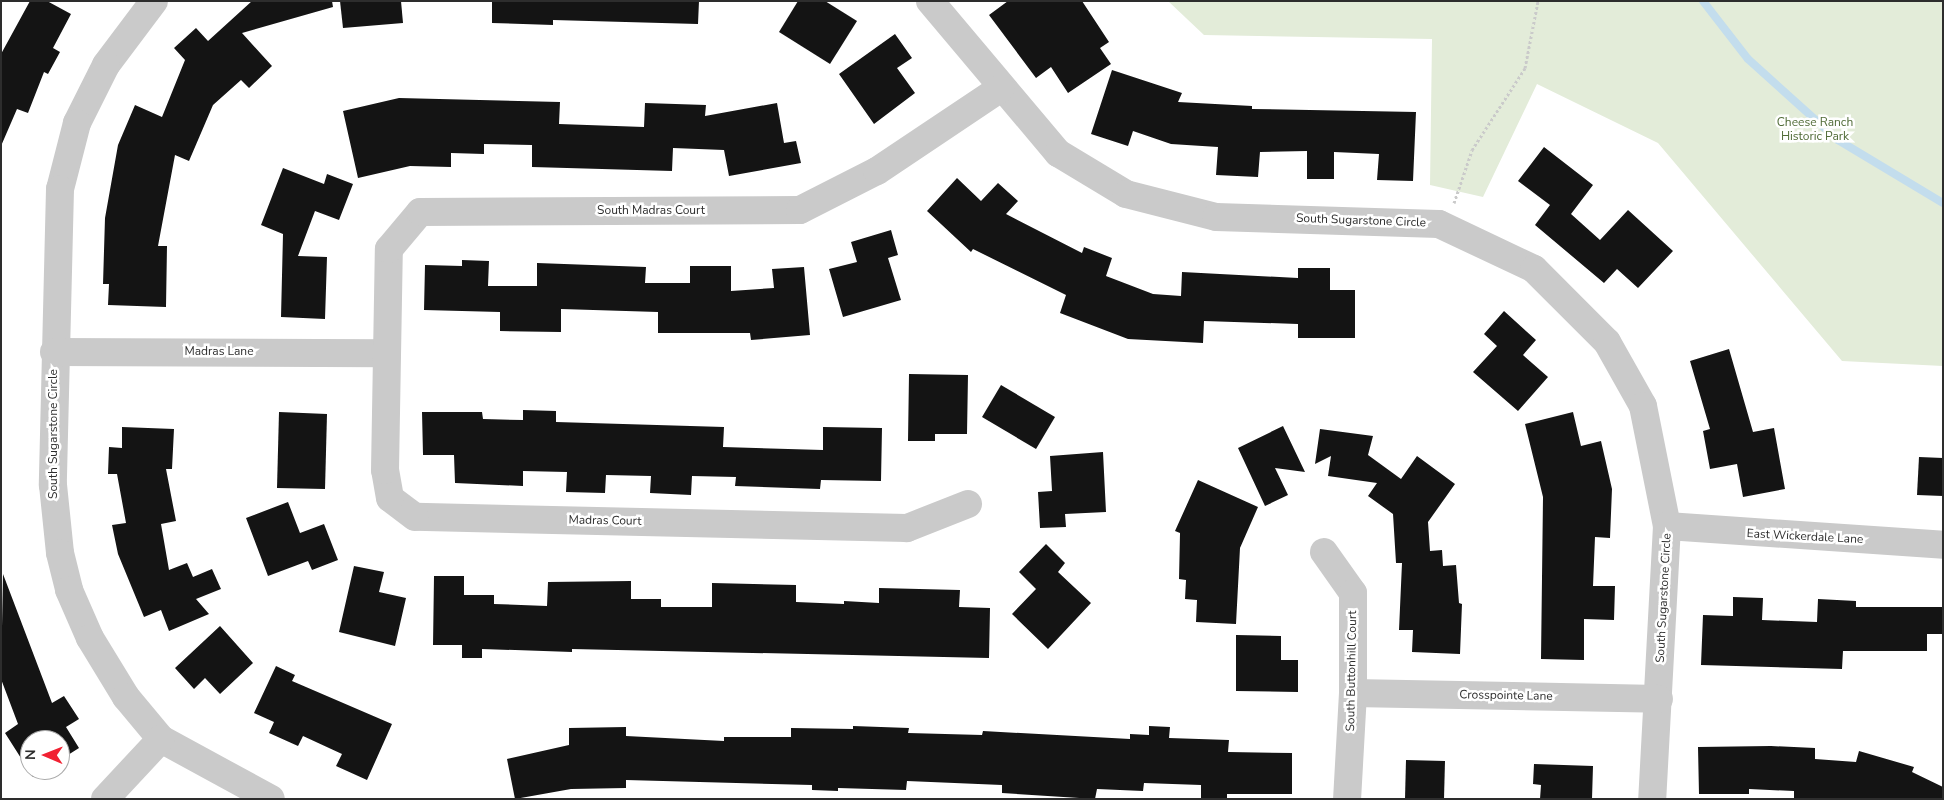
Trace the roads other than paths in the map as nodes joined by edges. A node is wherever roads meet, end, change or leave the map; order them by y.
1 (154, 1) edge
2 (930, 1) edge
3 (1001, 88) junction
4 (54, 352) junction
5 (385, 353) junction
6 (968, 504) dead end
7 (1667, 526) junction
8 (1943, 545) edge
9 (1324, 552) dead end
10 (1353, 694) junction
11 (1659, 699) junction
12 (161, 738) junction
13 (105, 799) edge
14 (271, 799) edge
15 (1347, 799) edge
16 (1652, 799) edge

1 - 4 street, South Sugarstone Circle
2 - 3 street, South Sugarstone Circle
3 - 5 street, South Madras Court
3 - 7 street, South Sugarstone Circle
4 - 5 street, Madras Lane
4 - 12 street, South Sugarstone Circle
5 - 6 street, Madras Court
7 - 8 street, East Wickerdale Lane
7 - 11 street, South Sugarstone Circle
9 - 10 street, South Buttonhill Court
10 - 11 street, Crosspointe Lane
10 - 15 street, South Buttonhill Court
11 - 16 street, South Sugarstone Circle
12 - 13 street
12 - 14 street, South Sugarstone Circle

